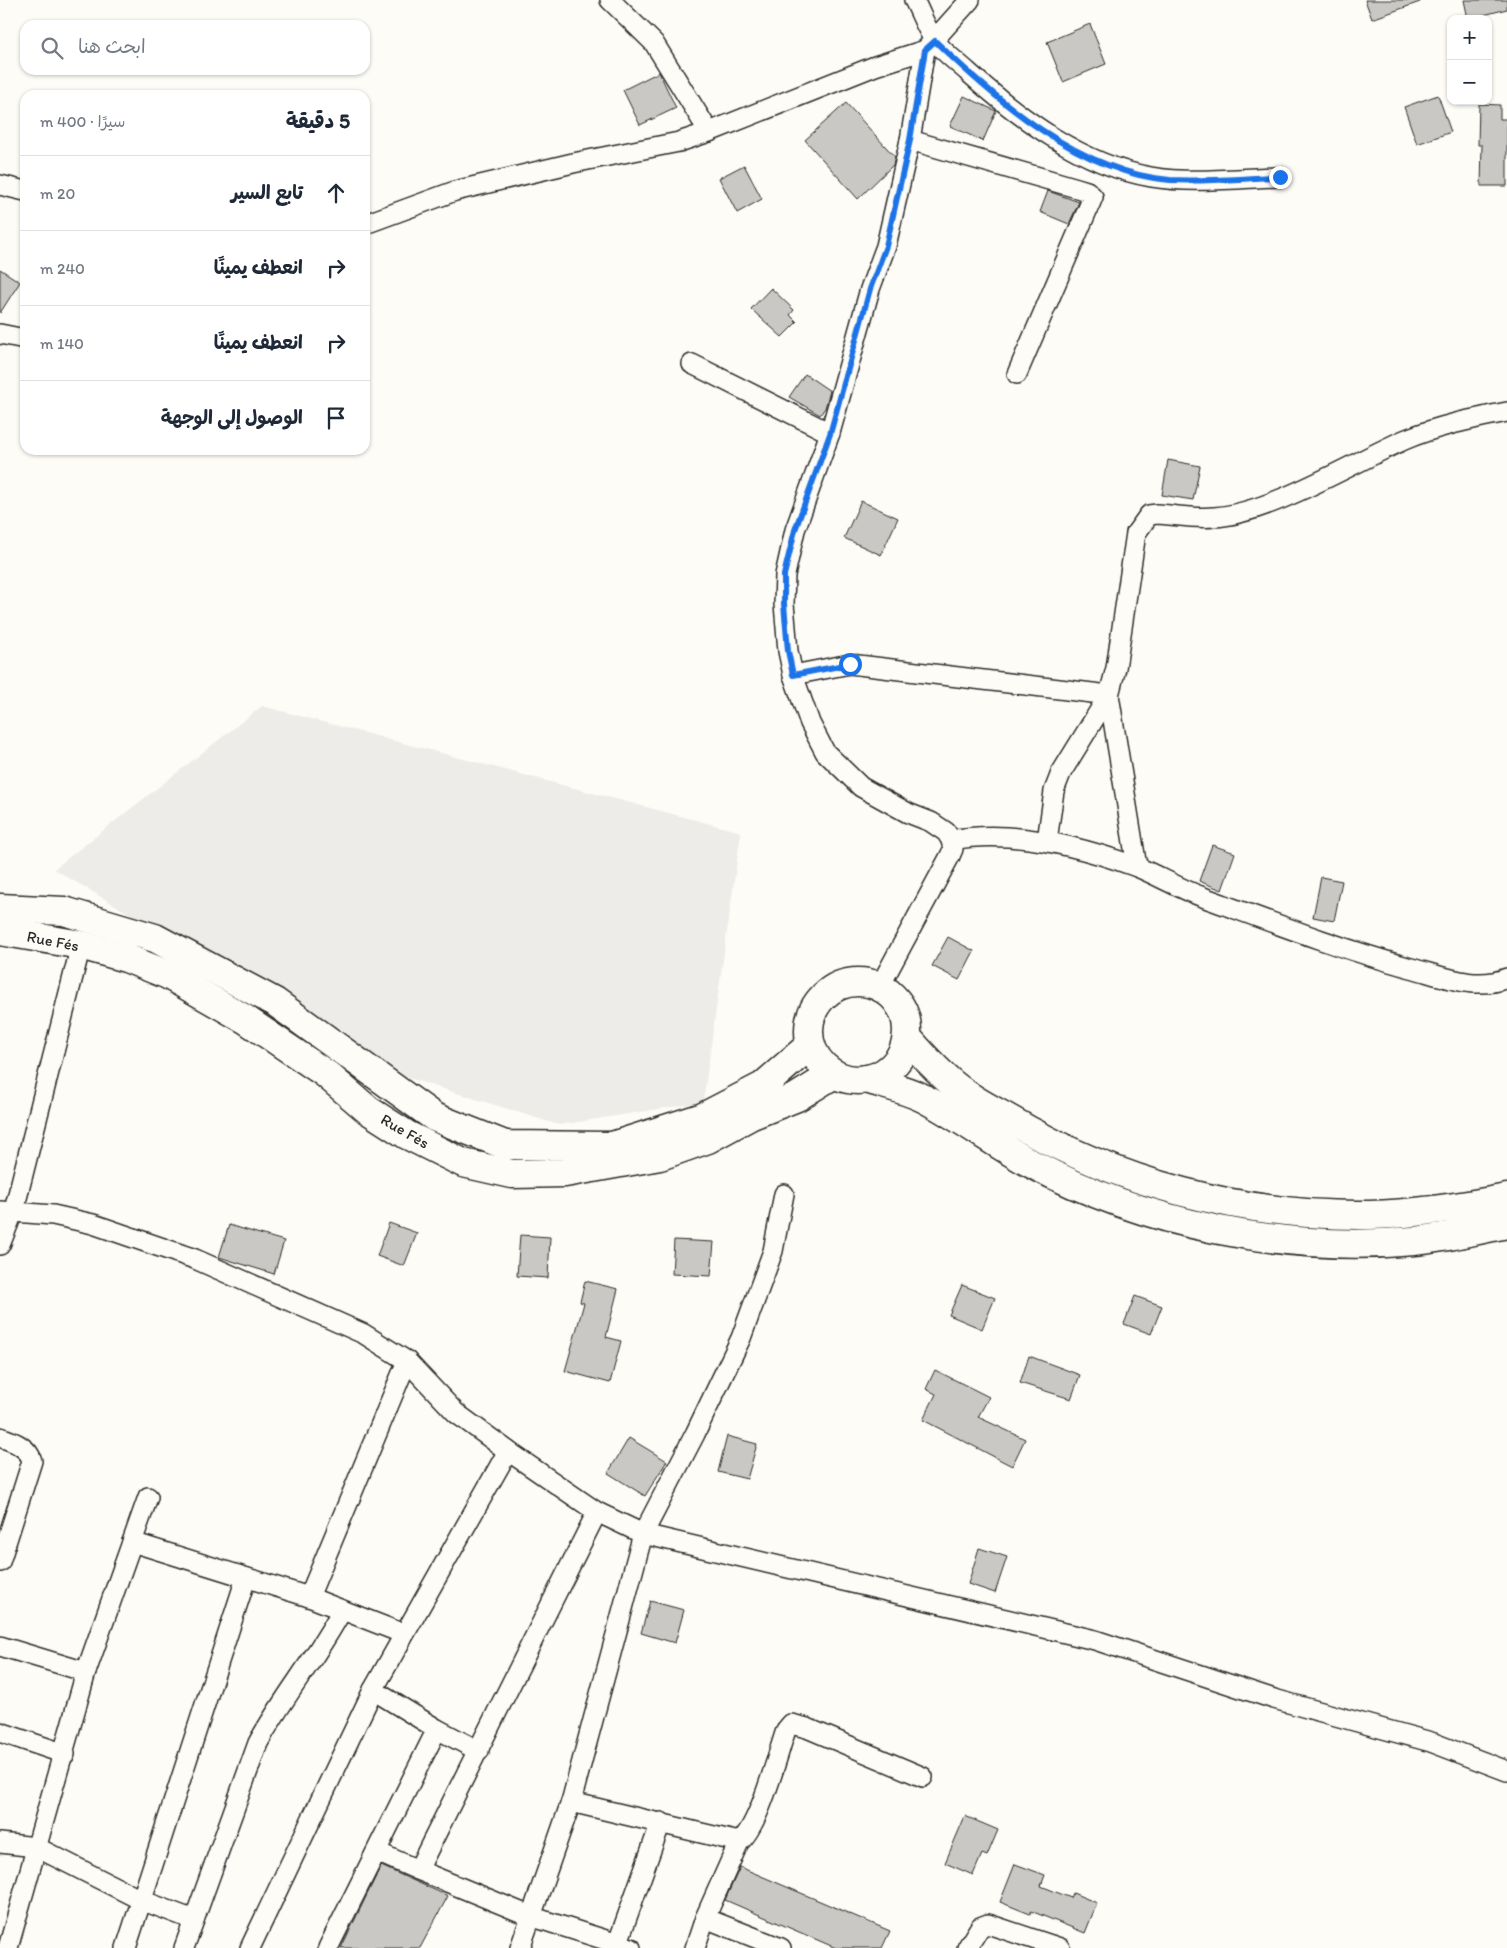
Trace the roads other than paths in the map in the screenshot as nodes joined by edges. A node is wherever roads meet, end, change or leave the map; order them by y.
1 (610, 0) edge
2 (914, 0) edge
3 (970, 0) edge
4 (930, 45) junction
5 (709, 132) junction
6 (910, 140) junction
7 (1280, 177) dead end
8 (0, 185) edge
9 (20, 190) edge
10 (370, 222) edge
11 (0, 334) edge
12 (20, 338) edge
13 (692, 364) dead end
14 (1016, 374) dead end
15 (1507, 412) edge
16 (830, 434) junction
17 (793, 675) junction
18 (1109, 695) junction
19 (1048, 841) junction
20 (951, 848) junction
21 (1137, 867) junction
22 (0, 908) edge
23 (0, 931) edge
24 (81, 945) junction
25 (1507, 978) edge
26 (880, 986) junction
27 (907, 1037) junction
28 (810, 1045) junction
29 (834, 1074) junction
30 (866, 1080) junction
31 (784, 1194) dead end
32 (1507, 1198) edge
33 (7, 1210) edge
34 (1507, 1224) edge
35 (0, 1245) edge
36 (406, 1361) junction
37 (0, 1437) edge
38 (508, 1451) junction
39 (148, 1497) dead end
40 (597, 1512) junction
41 (643, 1534) junction
42 (132, 1542) junction
43 (0, 1562) edge
44 (246, 1578) junction
45 (309, 1597) junction
46 (342, 1610) junction
47 (404, 1634) junction
48 (0, 1646) edge
49 (86, 1672) junction
50 (372, 1690) junction
51 (436, 1729) junction
52 (0, 1732) edge
53 (479, 1751) junction
54 (65, 1754) junction
55 (1507, 1771) edge
56 (923, 1777) dead end
57 (571, 1802) junction
58 (661, 1822) junction
59 (739, 1842) junction
60 (0, 1843) edge
61 (36, 1847) junction
62 (377, 1852) junction
63 (418, 1870) junction
64 (141, 1900) junction
65 (530, 1916) junction
66 (705, 1918) junction
67 (194, 1920) junction
68 (622, 1946) edge
69 (8, 1948) edge
70 (126, 1948) edge
71 (184, 1948) edge
72 (250, 1948) edge
73 (328, 1948) edge
74 (520, 1948) edge
75 (695, 1948) edge
76 (781, 1948) edge
77 (967, 1948) edge
78 (1060, 1948) edge

1 - 5 street
2 - 4 street
3 - 4 street
4 - 5 street
4 - 6 street
4 - 7 street
5 - 10 street
6 - 14 street
6 - 16 street
8 - 9 street
11 - 12 street
13 - 16 street
15 - 18 street
16 - 17 street
17 - 18 street
17 - 20 street
18 - 19 street
18 - 21 street
19 - 20 street
19 - 21 street
20 - 26 street
21 - 25 street
22 - 28 highway, Rue Fés
23 - 24 highway, Rue Fés
24 - 29 highway, Rue Fés
24 - 33 street
26 - 27 highway
26 - 28 highway
27 - 30 highway
27 - 32 highway
28 - 29 highway
29 - 30 highway
30 - 34 highway
31 - 41 street
33 - 35 street
33 - 36 street
36 - 38 street
36 - 45 street
37 - 43 street
38 - 40 street
38 - 47 street
39 - 42 street
40 - 41 street
40 - 53 street
41 - 55 street
41 - 57 street
42 - 44 street
42 - 49 street
44 - 45 street
44 - 64 street
45 - 46 street
46 - 47 street
46 - 67 street
47 - 50 street
48 - 49 street
49 - 54 street
50 - 51 street
50 - 72 street
51 - 53 street
51 - 62 street
52 - 54 street
53 - 63 street
54 - 61 street
56 - 59 street
57 - 58 street
57 - 65 street
58 - 59 street
58 - 68 street
59 - 66 street
60 - 61 street
61 - 64 street
61 - 69 street
62 - 63 street
62 - 73 street
63 - 65 street
64 - 67 street
64 - 70 street
65 - 68 street
65 - 74 street
66 - 75 street
66 - 76 street
67 - 71 street
77 - 78 street

